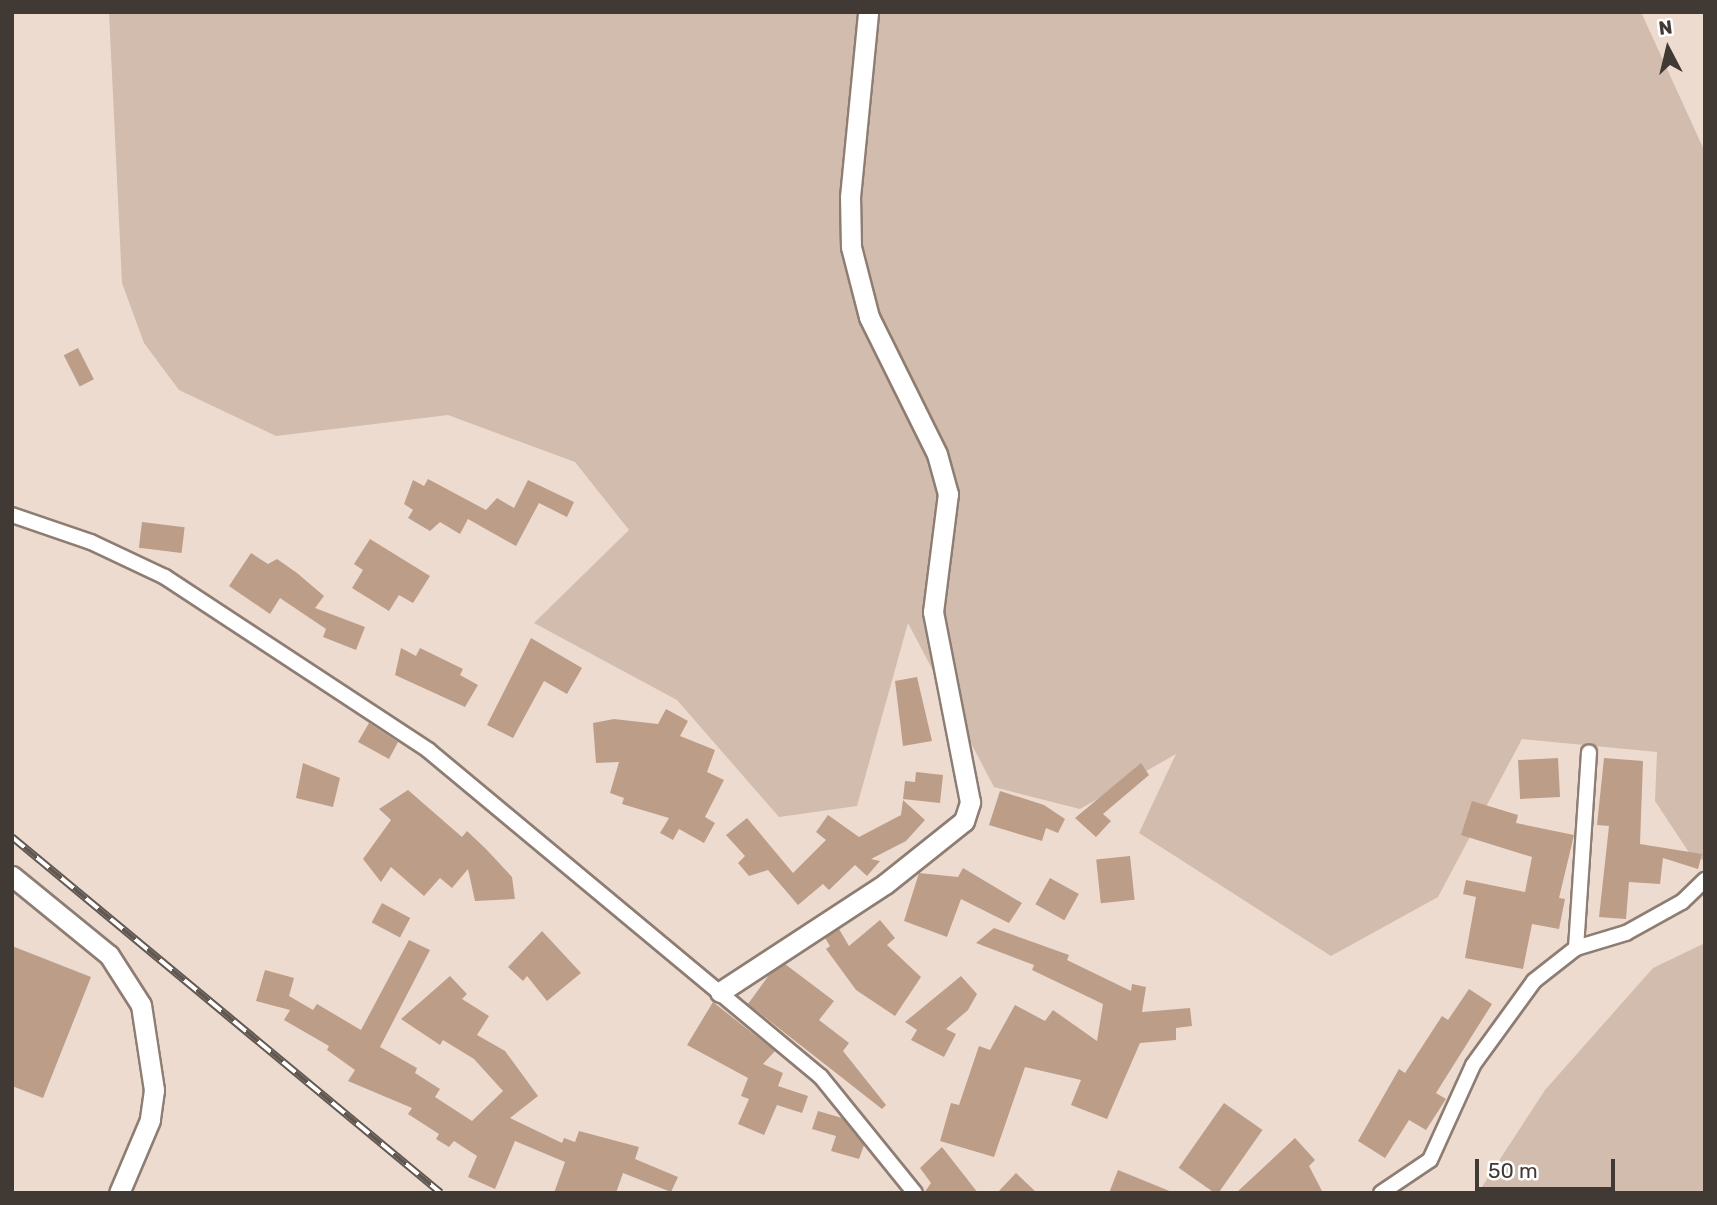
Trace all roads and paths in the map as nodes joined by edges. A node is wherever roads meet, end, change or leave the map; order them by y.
1 (869, 12) edge
2 (12, 515) edge
3 (1589, 752) dead end
4 (12, 876) edge
5 (1705, 880) edge
6 (1576, 948) junction
7 (720, 992) junction
8 (119, 1193) edge
9 (915, 1193) edge
10 (1381, 1193) edge

1 - 7 street
2 - 7 street
3 - 6 street
4 - 8 street
5 - 6 street
6 - 10 street
7 - 9 street

